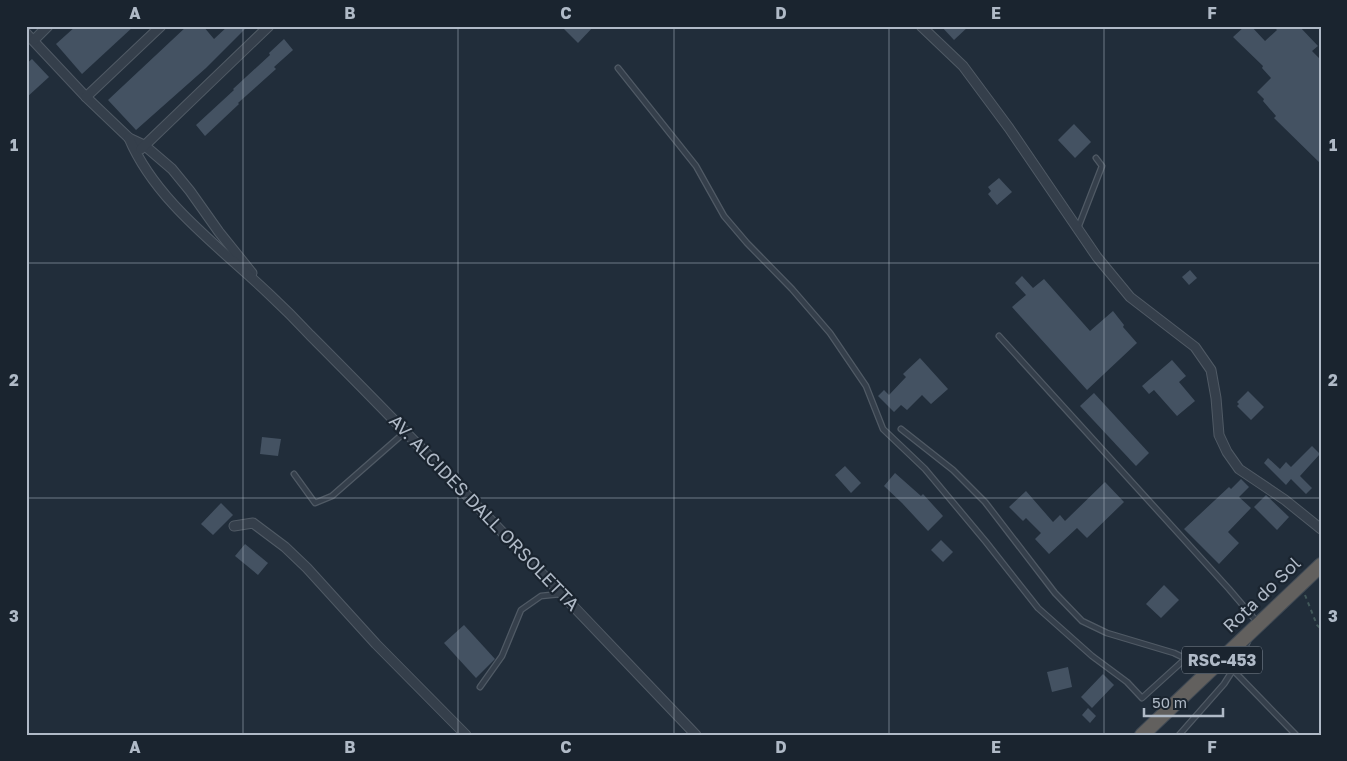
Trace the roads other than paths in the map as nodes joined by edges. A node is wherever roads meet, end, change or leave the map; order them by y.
1 (48, 26) edge
2 (161, 26) edge
3 (269, 26) edge
4 (921, 26) edge
5 (26, 32) edge
6 (34, 40) junction
7 (618, 68) dead end
8 (86, 97) junction
9 (129, 138) junction
10 (144, 145) junction
11 (136, 154) junction
12 (1096, 158) dead end
13 (1078, 228) junction
14 (269, 294) junction
15 (999, 336) dead end
16 (901, 429) dead end
17 (406, 431) junction
18 (294, 474) dead end
19 (234, 526) dead end
20 (1321, 529) edge
21 (1321, 565) edge
22 (562, 594) junction
23 (1257, 626) junction
24 (1185, 659) junction
25 (1211, 670) junction
26 (1233, 670) junction
27 (480, 687) dead end
28 (466, 735) edge
29 (696, 735) edge
30 (1142, 735) edge
31 (1179, 735) edge
32 (1296, 735) edge

1 - 6 street
2 - 8 street
3 - 10 street
4 - 13 street
5 - 6 street
6 - 8 street
7 - 24 lane
8 - 9 street
9 - 10 street
9 - 11 street
10 - 11 street
10 - 14 street
11 - 14 street
12 - 13 lane
13 - 20 street
14 - 17 street, AV. ALCIDES DALL ORSOLETTA
15 - 23 lane
16 - 24 lane
17 - 18 lane
17 - 22 street, AV. ALCIDES DALL ORSOLETTA
19 - 28 street
21 - 23 highway, Rota do Sol / RSC-453
22 - 27 lane
22 - 29 street, AV. ALCIDES DALL ORSOLETTA
23 - 25 highway, Rota do Sol / RSC-453
23 - 26 lane
24 - 25 lane
25 - 30 highway, Rota do Sol / RSC-453
26 - 31 lane
26 - 32 lane

